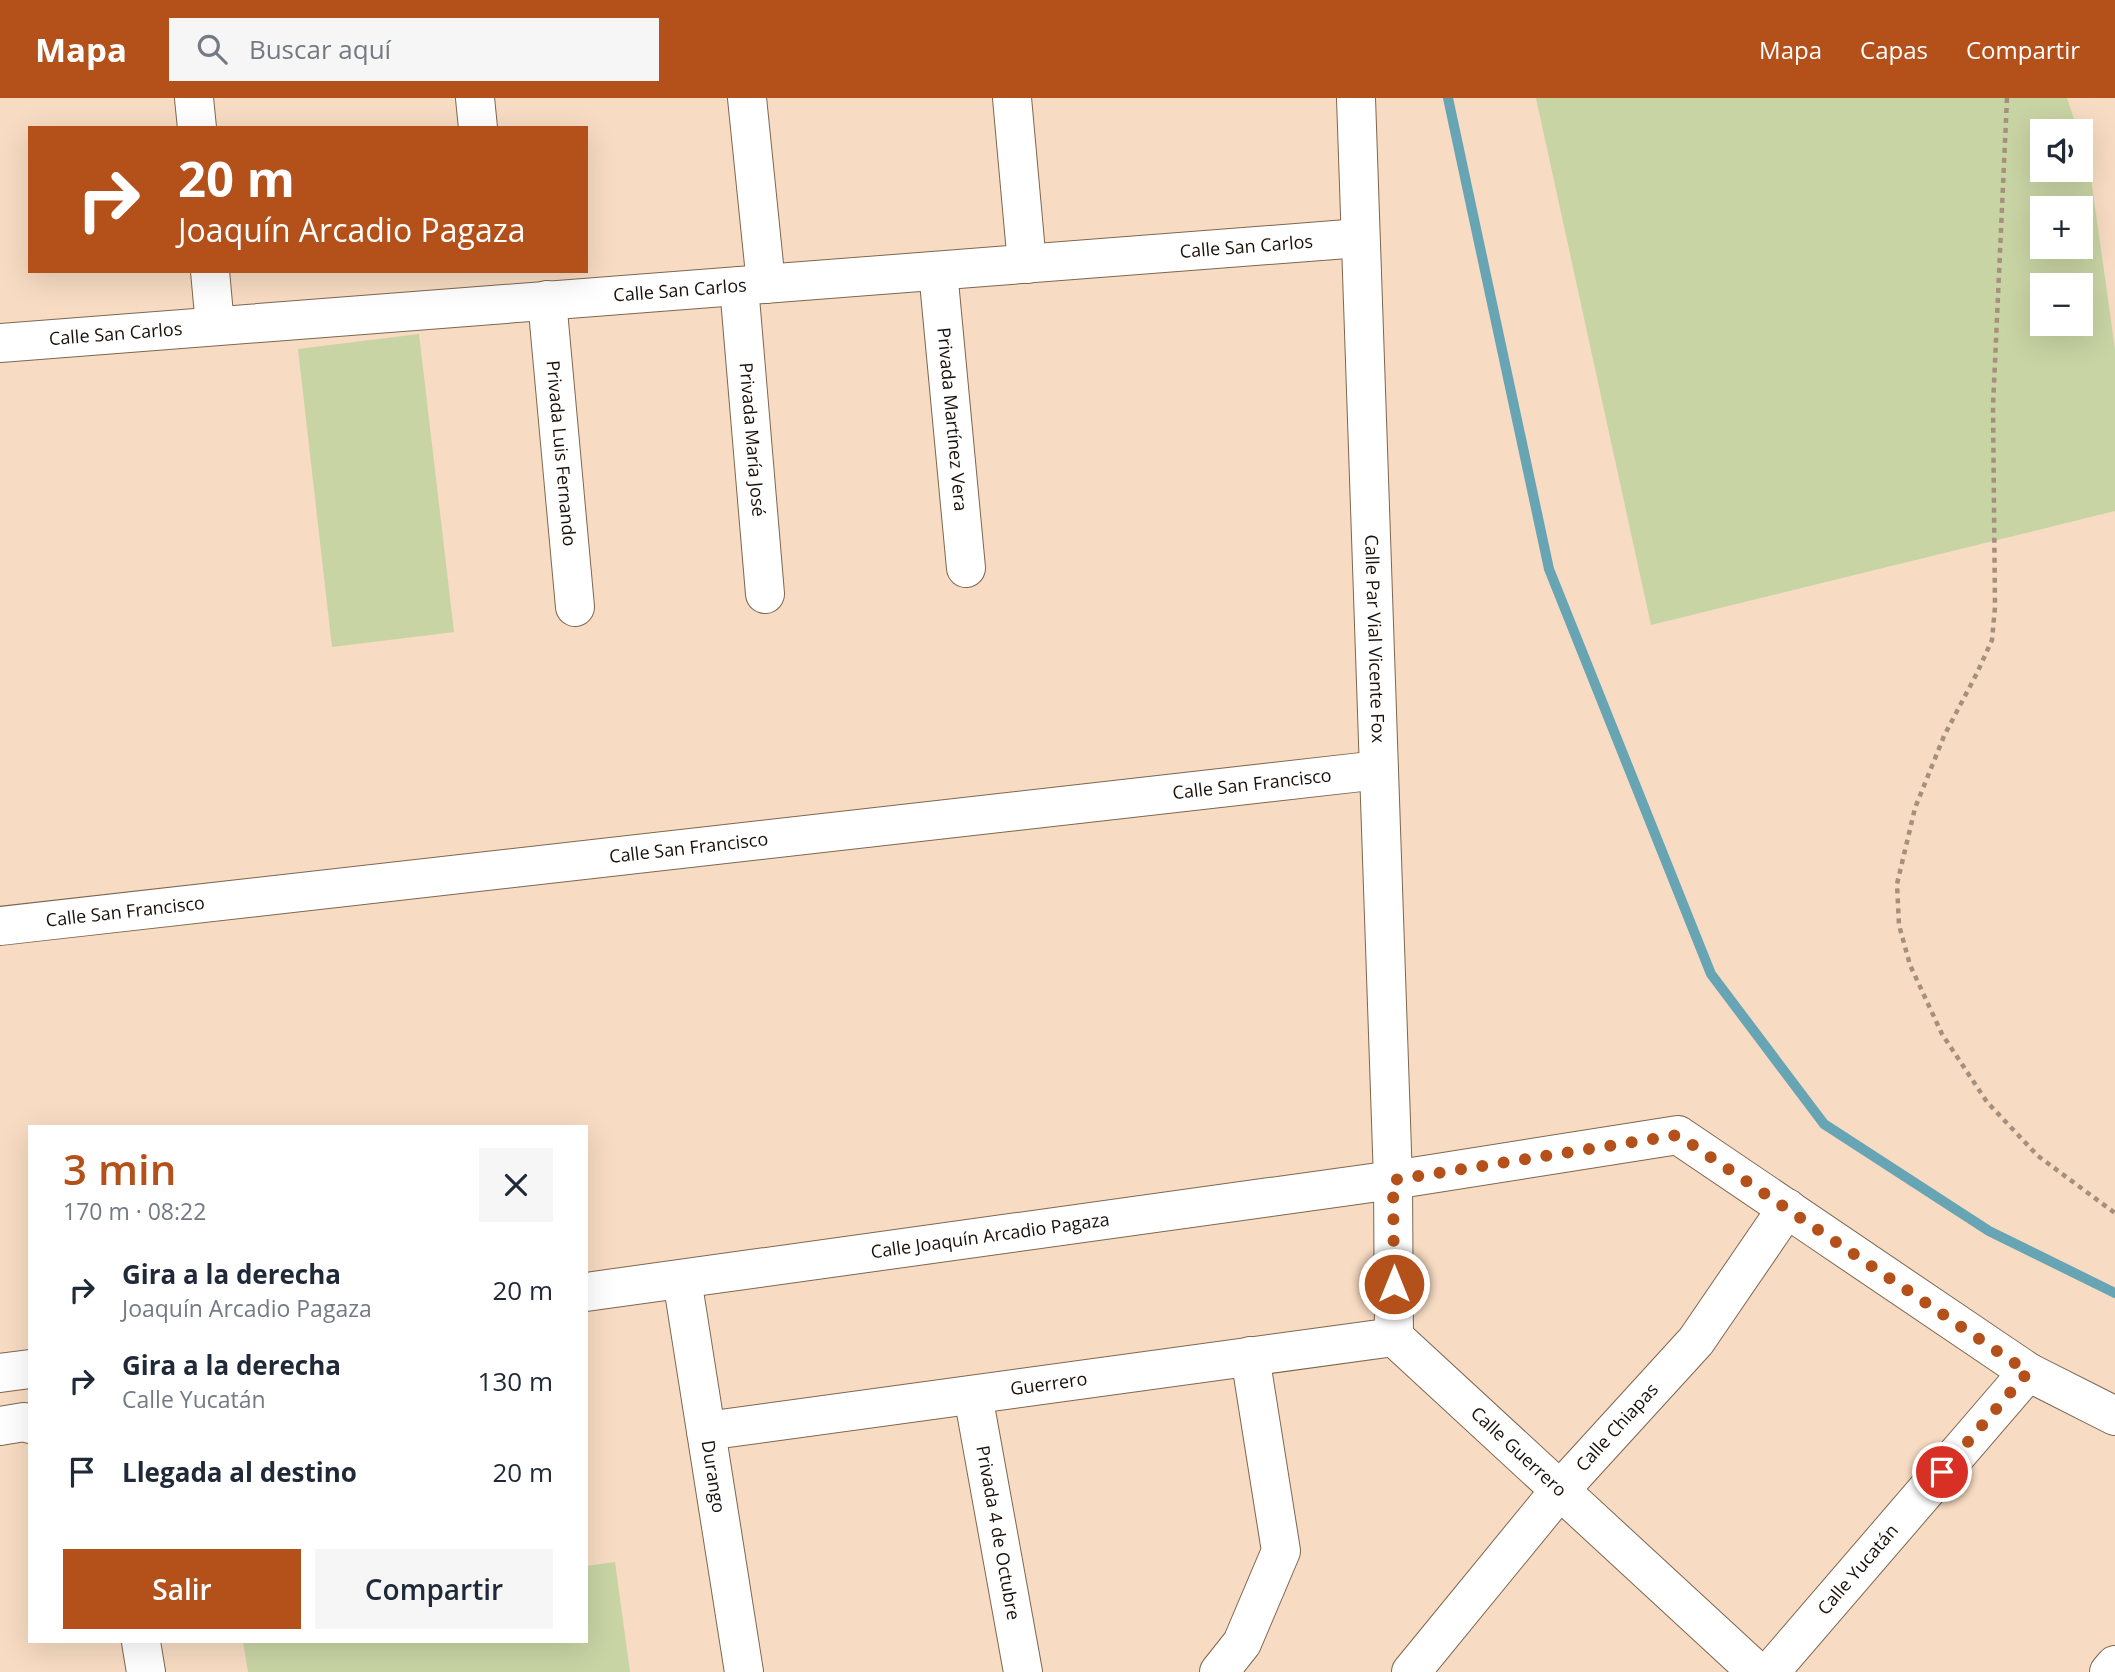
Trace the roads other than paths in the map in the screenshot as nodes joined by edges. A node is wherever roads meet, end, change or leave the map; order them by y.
1 (194, 98) edge
2 (475, 98) edge
3 (747, 98) edge
4 (1012, 98) edge
5 (1356, 98) edge
6 (197, 126) edge
7 (478, 126) edge
8 (1360, 238) junction
9 (1027, 264) junction
10 (938, 271) junction
11 (210, 273) edge
12 (753, 285) junction
13 (496, 288) edge
14 (547, 300) junction
15 (215, 326) junction
16 (0, 343) edge
17 (966, 568) dead end
18 (765, 594) dead end
19 (575, 607) dead end
20 (1379, 770) junction
21 (0, 926) edge
22 (1393, 1180) junction
23 (1787, 1208) junction
24 (682, 1279) junction
25 (588, 1292) edge
26 (1394, 1337) junction
27 (1250, 1356) junction
28 (28, 1368) edge
29 (2028, 1372) junction
30 (0, 1373) edge
31 (973, 1395) junction
32 (2115, 1416) edge
33 (28, 1423) edge
34 (0, 1426) edge
35 (706, 1431) junction
36 (1560, 1490) junction
37 (141, 1643) edge
38 (2115, 1665) edge
39 (146, 1672) edge
40 (744, 1672) edge
41 (1023, 1672) edge
42 (1219, 1672) edge
43 (1410, 1672) edge
44 (1757, 1672) edge
45 (1770, 1672) edge
46 (2109, 1672) edge

1 - 6 street
2 - 7 street
3 - 12 street, Privada María José
4 - 9 street
5 - 8 street, Calle Par Vial Vicente Fox
8 - 9 street, Calle San Carlos
8 - 20 street, Calle Par Vial Vicente Fox
9 - 10 street, Calle San Carlos
10 - 12 street, Calle San Carlos
10 - 17 street, Privada Martínez Vera
11 - 15 street
12 - 14 street, Calle San Carlos
12 - 18 street, Privada María José
13 - 14 street, Calle San Carlos
13 - 15 street, Calle San Carlos
14 - 19 street, Privada Luis Fernando
15 - 16 street, Calle San Carlos
20 - 21 street, Calle San Francisco
20 - 22 street, Calle Par Vial Vicente Fox
22 - 23 street, Calle Joaquín Arcadio Pagaza
22 - 24 street, Calle Joaquín Arcadio Pagaza
22 - 26 street
23 - 29 street, Calle Joaquín Arcadio Pagaza
23 - 36 street, Calle Chiapas
24 - 25 street, Calle Joaquín Arcadio Pagaza
24 - 35 street, Durango
26 - 27 street, Guerrero
26 - 36 street, Calle Guerrero
27 - 31 street, Guerrero
27 - 42 street
28 - 30 street
29 - 32 street, Calle Joaquín Arcadio Pagaza
29 - 45 street, Calle Yucatán
31 - 35 street, Guerrero
31 - 41 street, Privada 4 de Octubre
33 - 34 street
35 - 40 street, Durango
36 - 43 street, Calle Chiapas
36 - 44 street, Calle Guerrero
37 - 39 street
38 - 46 street

